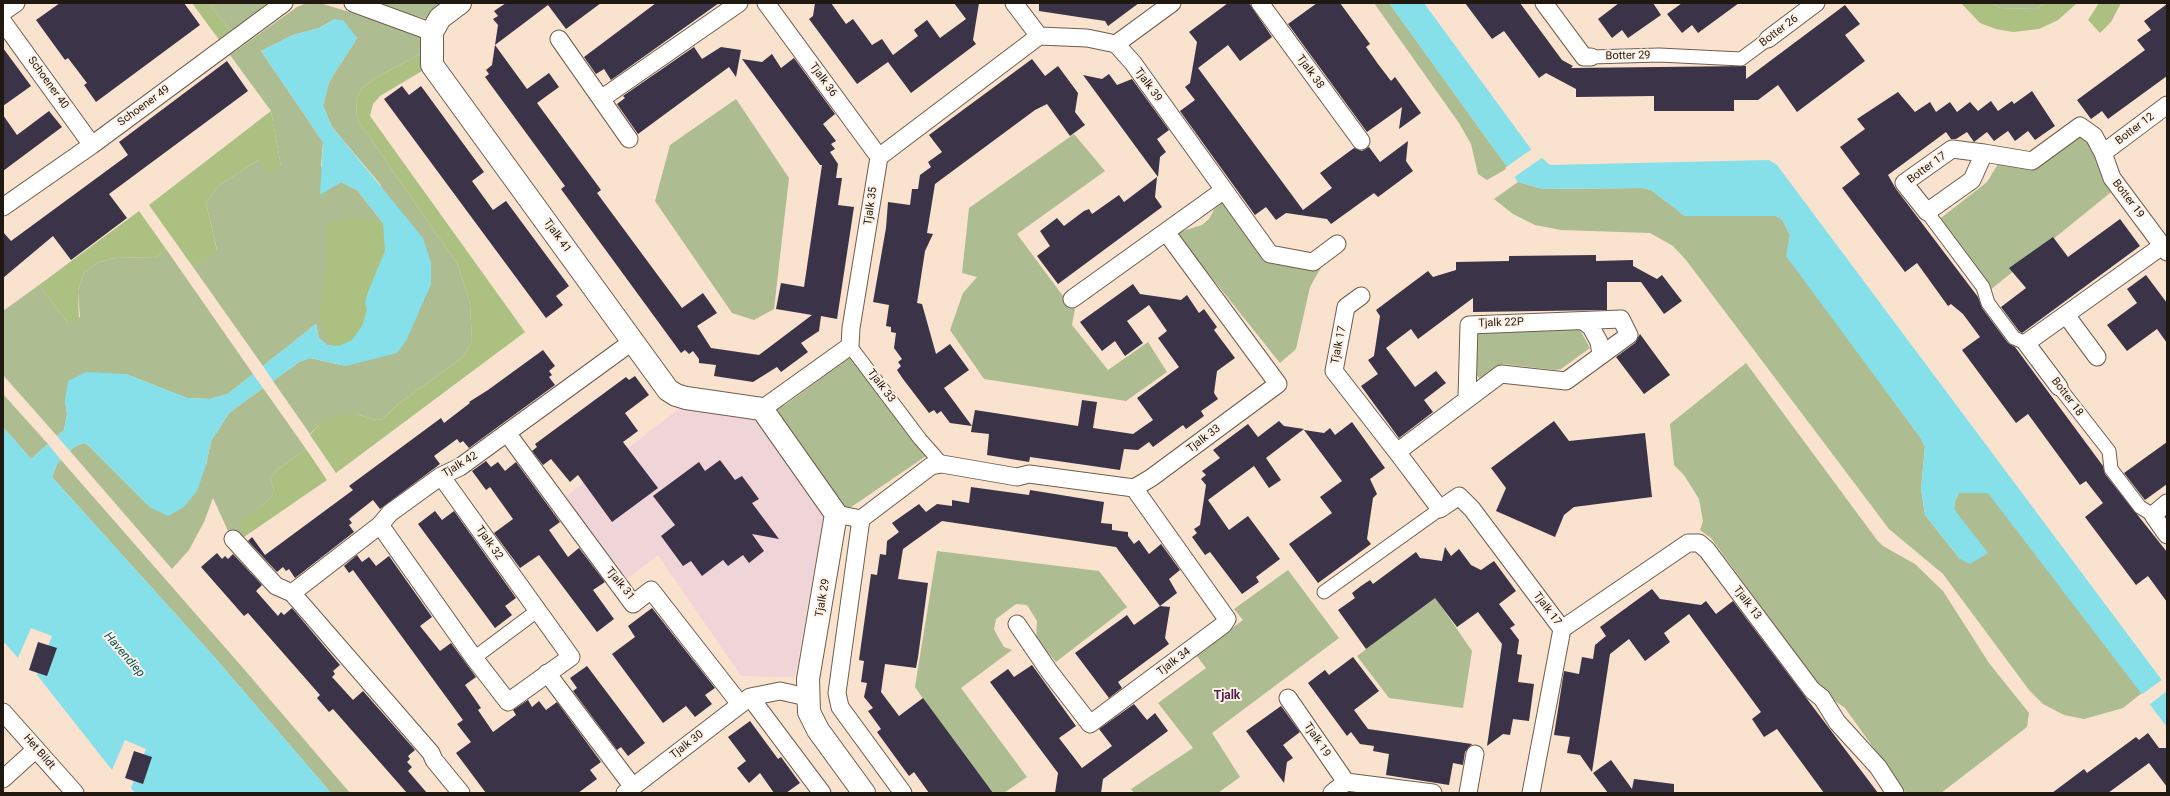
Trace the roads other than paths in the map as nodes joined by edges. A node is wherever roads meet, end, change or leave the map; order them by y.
1 (16, 3) edge
2 (284, 3) edge
3 (353, 3) edge
4 (460, 3) edge
5 (739, 3) edge
6 (766, 3) edge
7 (1014, 3) edge
8 (1172, 3) edge
9 (1260, 3) edge
10 (1544, 3) edge
11 (1816, 3) edge
12 (3, 12) edge
13 (3, 22) edge
14 (432, 32) junction
15 (1039, 36) junction
16 (1768, 38) joint
17 (559, 39) dead end
18 (1116, 44) junction
19 (1591, 57) joint
20 (1741, 59) joint
21 (601, 99) junction
22 (2167, 105) edge
23 (2080, 126) joint
24 (629, 139) dead end
25 (1361, 141) dead end
26 (92, 145) junction
27 (1984, 152) junction
28 (2103, 153) junction
29 (879, 157) junction
30 (1224, 190) junction
31 (3, 207) edge
32 (1927, 212) junction
33 (1166, 232) junction
34 (1337, 244) dead end
35 (2165, 249) edge
36 (1983, 287) joint
37 (1361, 296) dead end
38 (1072, 299) dead end
39 (2066, 315) junction
40 (1583, 321) junction
41 (633, 341) junction
42 (2026, 343) junction
43 (850, 346) junction
44 (1602, 354) junction
45 (2097, 357) dead end
46 (2058, 387) joint
47 (1467, 398) junction
48 (762, 410) junction
49 (507, 433) junction
50 (1398, 452) junction
51 (942, 464) junction
52 (441, 476) junction
53 (1134, 488) junction
54 (2167, 503) edge
55 (1440, 509) junction
56 (836, 514) junction
57 (2153, 515) junction
58 (861, 519) junction
59 (380, 525) junction
60 (2167, 535) edge
61 (233, 539) dead end
62 (1324, 592) dead end
63 (292, 593) junction
64 (537, 611) junction
65 (1017, 624) dead end
66 (1562, 629) junction
67 (474, 658) junction
68 (547, 673) junction
69 (807, 696) junction
70 (1288, 698) dead end
71 (745, 701) junction
72 (3, 712) edge
73 (36, 749) junction
74 (1475, 754) dead end
75 (3, 779) edge
76 (1346, 782) junction
77 (629, 790) edge
78 (818, 792) edge
79 (75, 793) edge
80 (461, 793) edge
81 (864, 793) edge
82 (903, 793) edge
83 (1332, 793) edge
84 (1433, 793) edge
85 (1468, 793) edge
86 (1531, 793) edge
87 (1895, 793) edge

1 - 12 street
2 - 26 street, Schoener 49
3 - 14 street
4 - 14 street
5 - 21 street
6 - 29 street, Tjalk 36
7 - 15 street
8 - 18 street
9 - 25 street, Tjalk 38
10 - 19 street, Botter 29
11 - 16 street, Botter 26
13 - 26 street, Schoener 40
14 - 41 street, Tjalk 41
15 - 18 street
15 - 29 street
16 - 20 street, Botter 26
17 - 21 street
18 - 30 street, Tjalk 39
19 - 20 street, Botter 29
21 - 24 street
22 - 28 street, Botter 12
23 - 27 street, Botter 17
23 - 28 street, Botter 19
26 - 31 street, Schoener 49
27 - 32 street
27 - 32 street, Botter 17
28 - 35 street, Botter 19
29 - 43 street, Tjalk 35
30 - 33 street
30 - 34 street, Tjalk 39
32 - 36 street, Botter 17
33 - 38 street
33 - 53 street, Tjalk 33
35 - 39 street
36 - 42 street, Botter 18
37 - 50 street, Tjalk 17
39 - 42 street
39 - 45 street
40 - 44 street
40 - 44 street, Tjalk 22P
40 - 47 street, Tjalk 22P
41 - 48 street, Tjalk 41
41 - 49 street, Tjalk 42
42 - 46 street, Botter 18
43 - 48 street
43 - 51 street, Tjalk 33
44 - 47 street, Tjalk 22P
46 - 57 street, Botter 18
47 - 50 street, Tjalk 22P
48 - 56 street
49 - 52 street, Tjalk 42
49 - 71 street, Tjalk 31
50 - 55 street, Tjalk 17
51 - 53 street
51 - 58 street
52 - 59 street, Tjalk 42
52 - 64 street, Tjalk 32
53 - 65 street, Tjalk 34
54 - 57 street
55 - 62 street, Tjalk 17
55 - 66 street, Tjalk 17
56 - 58 street
56 - 69 street, Tjalk 29
57 - 60 street
58 - 82 street
59 - 63 street, Tjalk 42
59 - 67 street, Tjalk 32
61 - 63 street
63 - 80 street
64 - 67 street
64 - 68 street, Tjalk 32
66 - 86 street, Tjalk 17
66 - 87 street, Tjalk 13
67 - 68 street, Tjalk 32
68 - 77 street
69 - 71 street, Tjalk 30
69 - 81 street, Tjalk 29
70 - 76 street, Tjalk 19
71 - 77 street, Tjalk 30
71 - 78 street
72 - 73 street, Het Bildt
73 - 75 street
73 - 79 street, Het Bildt
74 - 85 street
76 - 83 street
76 - 84 street

